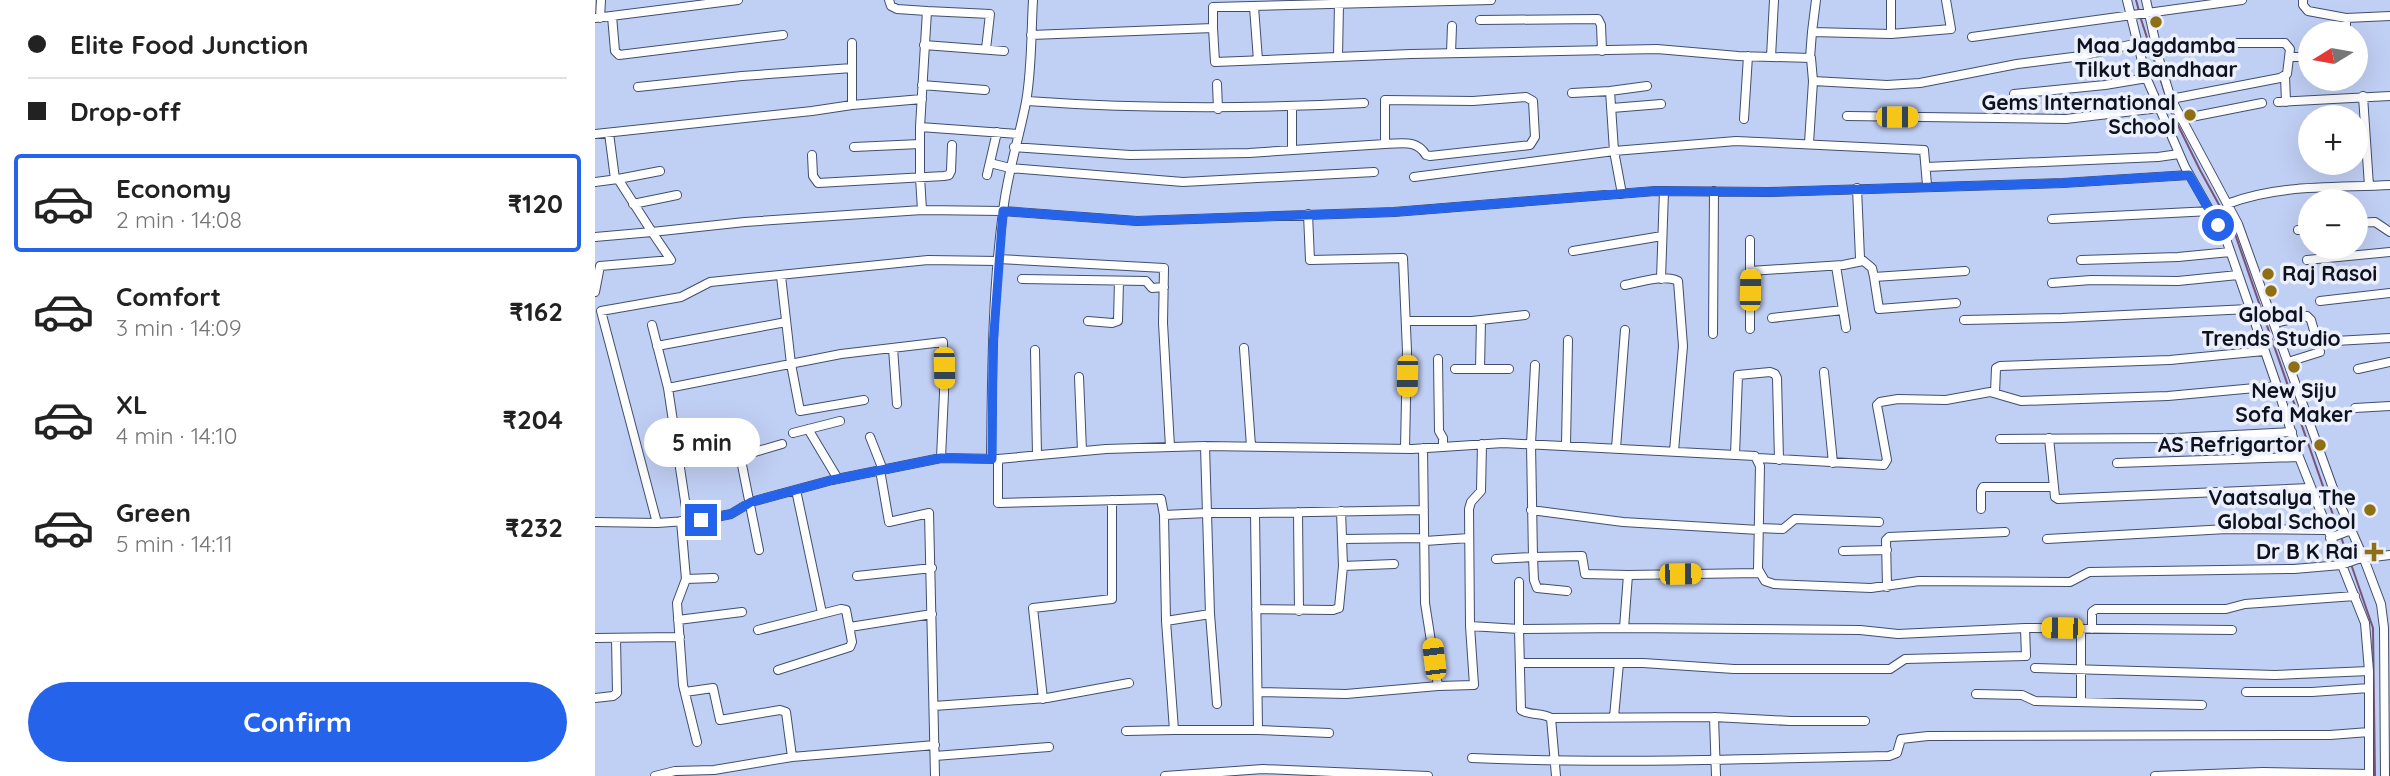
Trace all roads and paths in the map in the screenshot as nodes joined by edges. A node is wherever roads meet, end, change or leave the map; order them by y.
1 (601, 0) edge
2 (738, 0) edge
3 (889, 0) edge
4 (1033, 0) edge
5 (1478, 0) edge
6 (1491, 0) edge
7 (1774, 0) edge
8 (1817, 0) edge
9 (1891, 0) edge
10 (1946, 0) edge
11 (2127, 0) edge
12 (2146, 0) edge
13 (2242, 0) edge
14 (2303, 0) edge
15 (1339, 3) junction
16 (1212, 4) edge
17 (1254, 7) junction
18 (927, 11) junction
19 (2146, 12) junction
20 (2132, 15) junction
21 (2390, 16) edge
22 (604, 17) edge
23 (2346, 18) joint
24 (1480, 20) dead end
25 (1453, 26) dead end
26 (1213, 28) junction
27 (1812, 32) junction
28 (1891, 34) junction
29 (783, 35) dead end
30 (1031, 35) junction
31 (1972, 37) dead end
32 (852, 43) dead end
33 (2138, 43) junction
34 (924, 45) junction
35 (2205, 48) dead end
36 (986, 49) junction
37 (1004, 51) dead end
38 (1602, 51) junction
39 (1451, 53) junction
40 (1748, 56) junction
41 (1339, 57) junction
42 (1771, 57) junction
43 (2289, 57) junction
44 (2298, 57) edge
45 (1810, 58) junction
46 (1258, 60) junction
47 (852, 68) junction
48 (2285, 76) junction
49 (2147, 78) junction
50 (1813, 81) junction
51 (1217, 84) dead end
52 (922, 85) junction
53 (1647, 86) dead end
54 (638, 87) dead end
55 (985, 90) dead end
56 (1610, 91) junction
57 (1572, 93) dead end
58 (2014, 94) dead end
59 (2364, 96) junction
60 (2390, 96) edge
61 (922, 99) junction
62 (2171, 99) junction
63 (1027, 101) junction
64 (1364, 103) dead end
65 (2262, 103) dead end
66 (1661, 104) dead end
67 (852, 105) junction
68 (1291, 107) junction
69 (1612, 108) junction
70 (2159, 108) junction
71 (1218, 109) junction
72 (1847, 116) dead end
73 (1744, 119) dead end
74 (2181, 119) junction
75 (920, 127) junction
76 (997, 132) junction
77 (609, 133) junction
78 (595, 134) edge
79 (1017, 134) junction
80 (1809, 143) junction
81 (920, 144) junction
82 (1385, 144) junction
83 (952, 145) dead end
84 (854, 147) dead end
85 (1014, 147) junction
86 (1292, 150) junction
87 (1614, 151) junction
88 (2179, 154) junction
89 (812, 155) dead end
90 (990, 163) junction
91 (1926, 167) junction
92 (1010, 168) junction
93 (660, 171) dead end
94 (1374, 172) dead end
95 (987, 175) dead end
96 (2189, 175) junction
97 (920, 177) junction
98 (1414, 177) dead end
99 (616, 179) junction
100 (595, 182) edge
101 (1927, 186) junction
102 (2369, 186) junction
103 (2390, 186) edge
104 (1857, 188) junction
105 (1664, 191) junction
106 (1714, 191) junction
107 (1622, 194) junction
108 (677, 195) dead end
109 (633, 204) junction
110 (2227, 204) junction
111 (922, 210) junction
112 (1003, 211) junction
113 (2211, 211) junction
114 (1308, 215) junction
115 (2052, 219) dead end
116 (2368, 222) edge
117 (652, 232) junction
118 (2390, 232) edge
119 (1662, 236) junction
120 (595, 237) edge
121 (1750, 240) dead end
122 (1573, 251) dead end
123 (2230, 252) junction
124 (2390, 252) edge
125 (998, 260) junction
126 (2081, 260) dead end
127 (2307, 260) dead end
128 (1863, 261) junction
129 (598, 266) edge
130 (1836, 266) junction
131 (1750, 271) junction
132 (1965, 271) dead end
133 (2238, 275) junction
134 (781, 276) junction
135 (1874, 277) junction
136 (1022, 279) dead end
137 (1661, 279) junction
138 (1119, 281) junction
139 (2052, 283) dead end
140 (1625, 285) dead end
141 (1164, 288) junction
142 (595, 292) edge
143 (2390, 293) edge
144 (2320, 301) dead end
145 (1956, 303) dead end
146 (2249, 309) junction
147 (1843, 310) junction
148 (1525, 315) dead end
149 (1772, 318) dead end
150 (1481, 320) junction
151 (1964, 320) dead end
152 (1088, 321) dead end
153 (1406, 321) junction
154 (786, 322) junction
155 (2274, 323) junction
156 (652, 326) dead end
157 (1846, 328) dead end
158 (1750, 329) dead end
159 (1625, 330) dead end
160 (1713, 334) dead end
161 (2390, 338) edge
162 (1569, 340) dead end
163 (2335, 341) dead end
164 (657, 346) junction
165 (893, 348) junction
166 (1244, 348) dead end
167 (1035, 350) dead end
168 (2264, 351) junction
169 (1438, 359) dead end
170 (2288, 362) junction
171 (2390, 362) edge
172 (791, 364) junction
173 (1535, 365) dead end
174 (1455, 369) dead end
175 (1481, 369) junction
176 (1509, 369) dead end
177 (2358, 369) dead end
178 (1824, 372) dead end
179 (1079, 377) dead end
180 (2277, 386) junction
181 (668, 388) junction
182 (1995, 393) junction
183 (863, 400) dead end
184 (897, 404) dead end
185 (2390, 406) edge
186 (2355, 408) dead end
187 (840, 421) dead end
188 (734, 425) dead end
189 (809, 429) junction
190 (2292, 432) junction
191 (793, 433) dead end
192 (870, 437) dead end
193 (2049, 438) junction
194 (2000, 439) dead end
195 (782, 444) dead end
196 (1482, 444) junction
197 (1531, 444) junction
198 (1205, 446) junction
199 (1251, 446) junction
200 (1566, 446) junction
201 (1170, 447) junction
202 (1443, 447) junction
203 (1616, 447) junction
204 (1423, 448) junction
205 (1405, 449) junction
206 (1083, 451) junction
207 (1674, 451) junction
208 (1037, 455) junction
209 (1735, 455) junction
210 (741, 456) junction
211 (2298, 457) junction
212 (941, 458) junction
213 (1758, 458) junction
214 (995, 459) junction
215 (1779, 460) junction
216 (1833, 463) junction
217 (2117, 463) dead end
218 (882, 470) junction
219 (838, 479) junction
220 (2052, 487) junction
221 (2310, 488) junction
222 (796, 490) junction
223 (1112, 500) junction
224 (751, 502) junction
225 (1981, 509) dead end
226 (1424, 510) junction
227 (1531, 510) junction
228 (1341, 511) junction
229 (1298, 512) junction
230 (1207, 513) junction
231 (1255, 513) junction
232 (1164, 514) junction
233 (684, 521) junction
234 (595, 522) edge
235 (1878, 522) dead end
236 (657, 523) junction
237 (1759, 529) junction
238 (2348, 531) junction
239 (2005, 532) dead end
240 (2330, 535) junction
241 (1469, 538) junction
242 (1342, 539) junction
243 (2047, 539) dead end
244 (1425, 540) junction
245 (759, 550) dead end
246 (1887, 550) junction
247 (1843, 551) dead end
248 (2390, 555) edge
249 (1533, 557) junction
250 (1496, 559) dead end
251 (2361, 559) junction
252 (1394, 564) dead end
253 (2343, 564) junction
254 (1343, 566) junction
255 (932, 568) junction
256 (1759, 573) junction
257 (1628, 575) junction
258 (857, 576) dead end
259 (714, 578) dead end
260 (686, 579) junction
261 (1519, 582) dead end
262 (1887, 587) junction
263 (1567, 591) dead end
264 (2355, 596) junction
265 (1256, 609) junction
266 (1299, 611) junction
267 (742, 612) dead end
268 (823, 613) junction
269 (932, 614) junction
270 (1210, 614) junction
271 (678, 620) junction
272 (1166, 621) junction
273 (1470, 626) junction
274 (850, 627) junction
275 (1624, 628) junction
276 (2025, 628) junction
277 (2081, 628) junction
278 (1519, 629) junction
279 (2092, 629) junction
280 (758, 630) dead end
281 (2232, 630) dead end
282 (680, 637) junction
283 (595, 638) edge
284 (616, 638) junction
285 (1521, 663) junction
286 (1619, 663) junction
287 (2035, 668) dead end
288 (2082, 668) junction
289 (778, 670) dead end
290 (2369, 671) junction
291 (1129, 684) dead end
292 (1438, 686) junction
293 (2369, 688) junction
294 (685, 692) junction
295 (1258, 692) junction
296 (2246, 692) dead end
297 (1976, 694) dead end
298 (595, 698) edge
299 (1043, 699) junction
300 (2081, 702) junction
301 (1217, 704) dead end
302 (2202, 705) dead end
303 (934, 706) junction
304 (1614, 717) junction
305 (1714, 717) junction
306 (1551, 718) junction
307 (1865, 721) dead end
308 (1174, 730) junction
309 (1258, 730) junction
310 (1126, 731) dead end
311 (2369, 732) junction
312 (1329, 733) dead end
313 (697, 742) dead end
314 (935, 745) junction
315 (1049, 747) dead end
316 (935, 756) junction
317 (792, 757) junction
318 (1472, 758) dead end
319 (1716, 761) junction
320 (1555, 762) junction
321 (678, 773) edge
322 (2369, 775) edge
323 (655, 776) edge
324 (935, 776) edge
325 (1165, 776) edge
326 (1428, 776) edge
327 (1556, 776) edge
328 (1716, 776) edge
329 (2155, 776) edge
330 (2385, 776) edge

1 - 22 street
2 - 22 street
3 - 18 street
4 - 30 street
5 - 6 street
5 - 15 street
7 - 42 street
8 - 27 street
9 - 28 street
10 - 28 street
11 - 20 street
12 - 19 street
13 - 19 street
14 - 23 street
15 - 17 street
15 - 41 street
16 - 17 street
16 - 26 street
17 - 46 street
18 - 34 street
18 - 36 street
19 - 20 street
19 - 62 street
20 - 31 street
20 - 33 street
21 - 23 street
22 - 29 street
24 - 38 street
25 - 39 street
26 - 30 street
26 - 46 street
27 - 28 street
27 - 45 street
30 - 63 street
32 - 47 street
33 - 49 street
33 - 50 street
34 - 36 street
34 - 52 street
35 - 43 street
36 - 37 street
38 - 39 street
38 - 40 street
39 - 41 street
40 - 42 street
40 - 73 street
41 - 46 street
42 - 45 street
43 - 44 street
43 - 48 street
45 - 50 street
47 - 54 street
47 - 67 street
48 - 59 street
48 - 62 street
49 - 58 street
49 - 70 street
50 - 80 street
51 - 71 street
52 - 55 street
52 - 61 street
53 - 56 street
56 - 57 street
56 - 69 street
59 - 60 street
59 - 102 street
61 - 67 street
61 - 75 street
62 - 74 street
63 - 71 street
63 - 79 street
64 - 68 street
65 - 74 street
66 - 69 street
67 - 77 street
68 - 71 street
68 - 86 street
69 - 87 street
70 - 72 street
70 - 88 street
74 - 110 street
75 - 76 street
75 - 81 street
76 - 79 street
76 - 90 street
77 - 78 street
77 - 99 street
79 - 85 street
80 - 87 street
80 - 91 street
81 - 84 street
81 - 97 street
82 - 82 street
82 - 86 street
83 - 97 street
85 - 86 street
85 - 92 street
87 - 98 street
87 - 107 street
88 - 91 street
88 - 96 street
89 - 97 street
90 - 92 street
90 - 95 street
91 - 101 street
92 - 94 street
92 - 112 street
93 - 99 street
96 - 101 street
96 - 113 street
97 - 111 street
99 - 100 street
99 - 109 street
101 - 104 street
102 - 103 street
102 - 110 street
104 - 106 street
104 - 128 street
105 - 106 street
105 - 107 street
105 - 119 street
106 - 160 street
107 - 114 street
108 - 109 street
109 - 117 street
110 - 155 street
111 - 112 street
111 - 117 street
112 - 114 street
112 - 125 street
113 - 115 street
113 - 123 street
114 - 153 street
116 - 118 street
117 - 120 street
117 - 129 street
119 - 122 street
119 - 137 street
121 - 131 street
123 - 126 street
123 - 133 street
124 - 127 street
125 - 134 street
125 - 141 street
125 - 214 street
128 - 130 street
128 - 135 street
129 - 142 street
130 - 131 street
130 - 147 street
131 - 158 street
132 - 135 street
133 - 139 street
133 - 146 street
134 - 154 street
134 - 236 street
135 - 145 street
136 - 138 street
137 - 140 street
137 - 207 street
138 - 141 street
138 - 152 street
141 - 201 street
143 - 144 street
146 - 151 street
146 - 168 street
147 - 149 street
147 - 157 street
148 - 150 street
150 - 153 street
150 - 175 street
153 - 205 street
154 - 164 street
154 - 172 street
155 - 170 street
155 - 170 street
156 - 164 street
159 - 203 street
161 - 163 street
162 - 200 street
164 - 181 street
165 - 172 street
165 - 184 street
165 - 212 street
166 - 199 street
167 - 208 street
168 - 180 street
168 - 182 street
169 - 202 street
170 - 238 street
171 - 177 street
172 - 181 street
172 - 183 street
173 - 197 street
174 - 175 street
175 - 176 street
178 - 216 street
179 - 206 street
180 - 182 street
180 - 190 street
181 - 233 street
182 - 216 street
185 - 186 street
187 - 189 street
188 - 210 street
189 - 191 street
189 - 219 street
190 - 193 street
190 - 211 street
192 - 218 street
193 - 194 street
193 - 220 street
195 - 210 street
196 - 197 street
196 - 202 street
196 - 241 street
197 - 200 street
197 - 227 street
198 - 199 street
198 - 201 street
198 - 230 street
199 - 205 street
200 - 203 street
201 - 206 street
202 - 204 street
203 - 207 street
204 - 205 street
204 - 226 street
206 - 208 street
207 - 209 street
208 - 214 street
209 - 213 street
209 - 215 street
210 - 224 street
211 - 217 street
211 - 221 street
212 - 214 street
212 - 218 street
213 - 215 street
213 - 237 street
214 - 223 street
215 - 216 street
218 - 219 street
218 - 255 street
219 - 222 street
220 - 221 street
220 - 225 street
221 - 240 street
222 - 224 street
222 - 268 street
223 - 232 street
223 - 299 street
224 - 233 street
224 - 245 street
226 - 228 street
226 - 244 street
227 - 237 street
227 - 249 street
228 - 229 street
228 - 242 street
229 - 231 street
229 - 266 street
230 - 231 street
230 - 232 street
230 - 270 street
231 - 265 street
232 - 272 street
233 - 236 street
233 - 260 street
234 - 236 street
235 - 237 street
237 - 256 street
238 - 240 street
238 - 251 street
239 - 246 street
240 - 243 street
240 - 253 street
241 - 244 street
241 - 273 street
242 - 244 street
242 - 254 street
244 - 292 street
246 - 247 street
246 - 262 street
248 - 251 street
249 - 250 street
249 - 257 street
249 - 263 street
251 - 253 street
251 - 330 street
252 - 254 street
253 - 262 street
253 - 264 street
254 - 266 street
255 - 258 street
255 - 269 street
256 - 257 street
256 - 262 street
257 - 275 street
259 - 260 street
260 - 271 street
261 - 278 street
264 - 279 street
264 - 290 street
265 - 266 street
265 - 295 street
267 - 271 street
268 - 274 street
268 - 280 street
269 - 274 street
269 - 303 street
270 - 272 street
270 - 301 street
271 - 282 street
272 - 308 street
273 - 278 street
273 - 292 street
274 - 289 street
275 - 276 street
275 - 278 street
276 - 277 street
276 - 286 street
277 - 279 street
277 - 288 street
278 - 285 street
279 - 281 street
282 - 284 street
282 - 294 street
283 - 284 street
284 - 298 street
285 - 286 street
285 - 306 street
286 - 304 street
287 - 288 street
288 - 290 street
288 - 300 street
290 - 293 street
291 - 299 street
292 - 295 street
293 - 296 street
293 - 311 street
294 - 313 street
294 - 317 street
295 - 309 street
297 - 300 street
299 - 303 street
300 - 302 street
303 - 314 street
304 - 305 street
304 - 306 street
305 - 307 street
305 - 319 street
306 - 320 street
308 - 309 street
308 - 310 street
309 - 312 street
311 - 319 street
311 - 322 street
314 - 316 street
314 - 317 street
315 - 316 street
316 - 324 street
317 - 321 street
318 - 320 street
319 - 320 street
319 - 328 street
320 - 327 street
321 - 323 street
322 - 329 street
325 - 326 street

